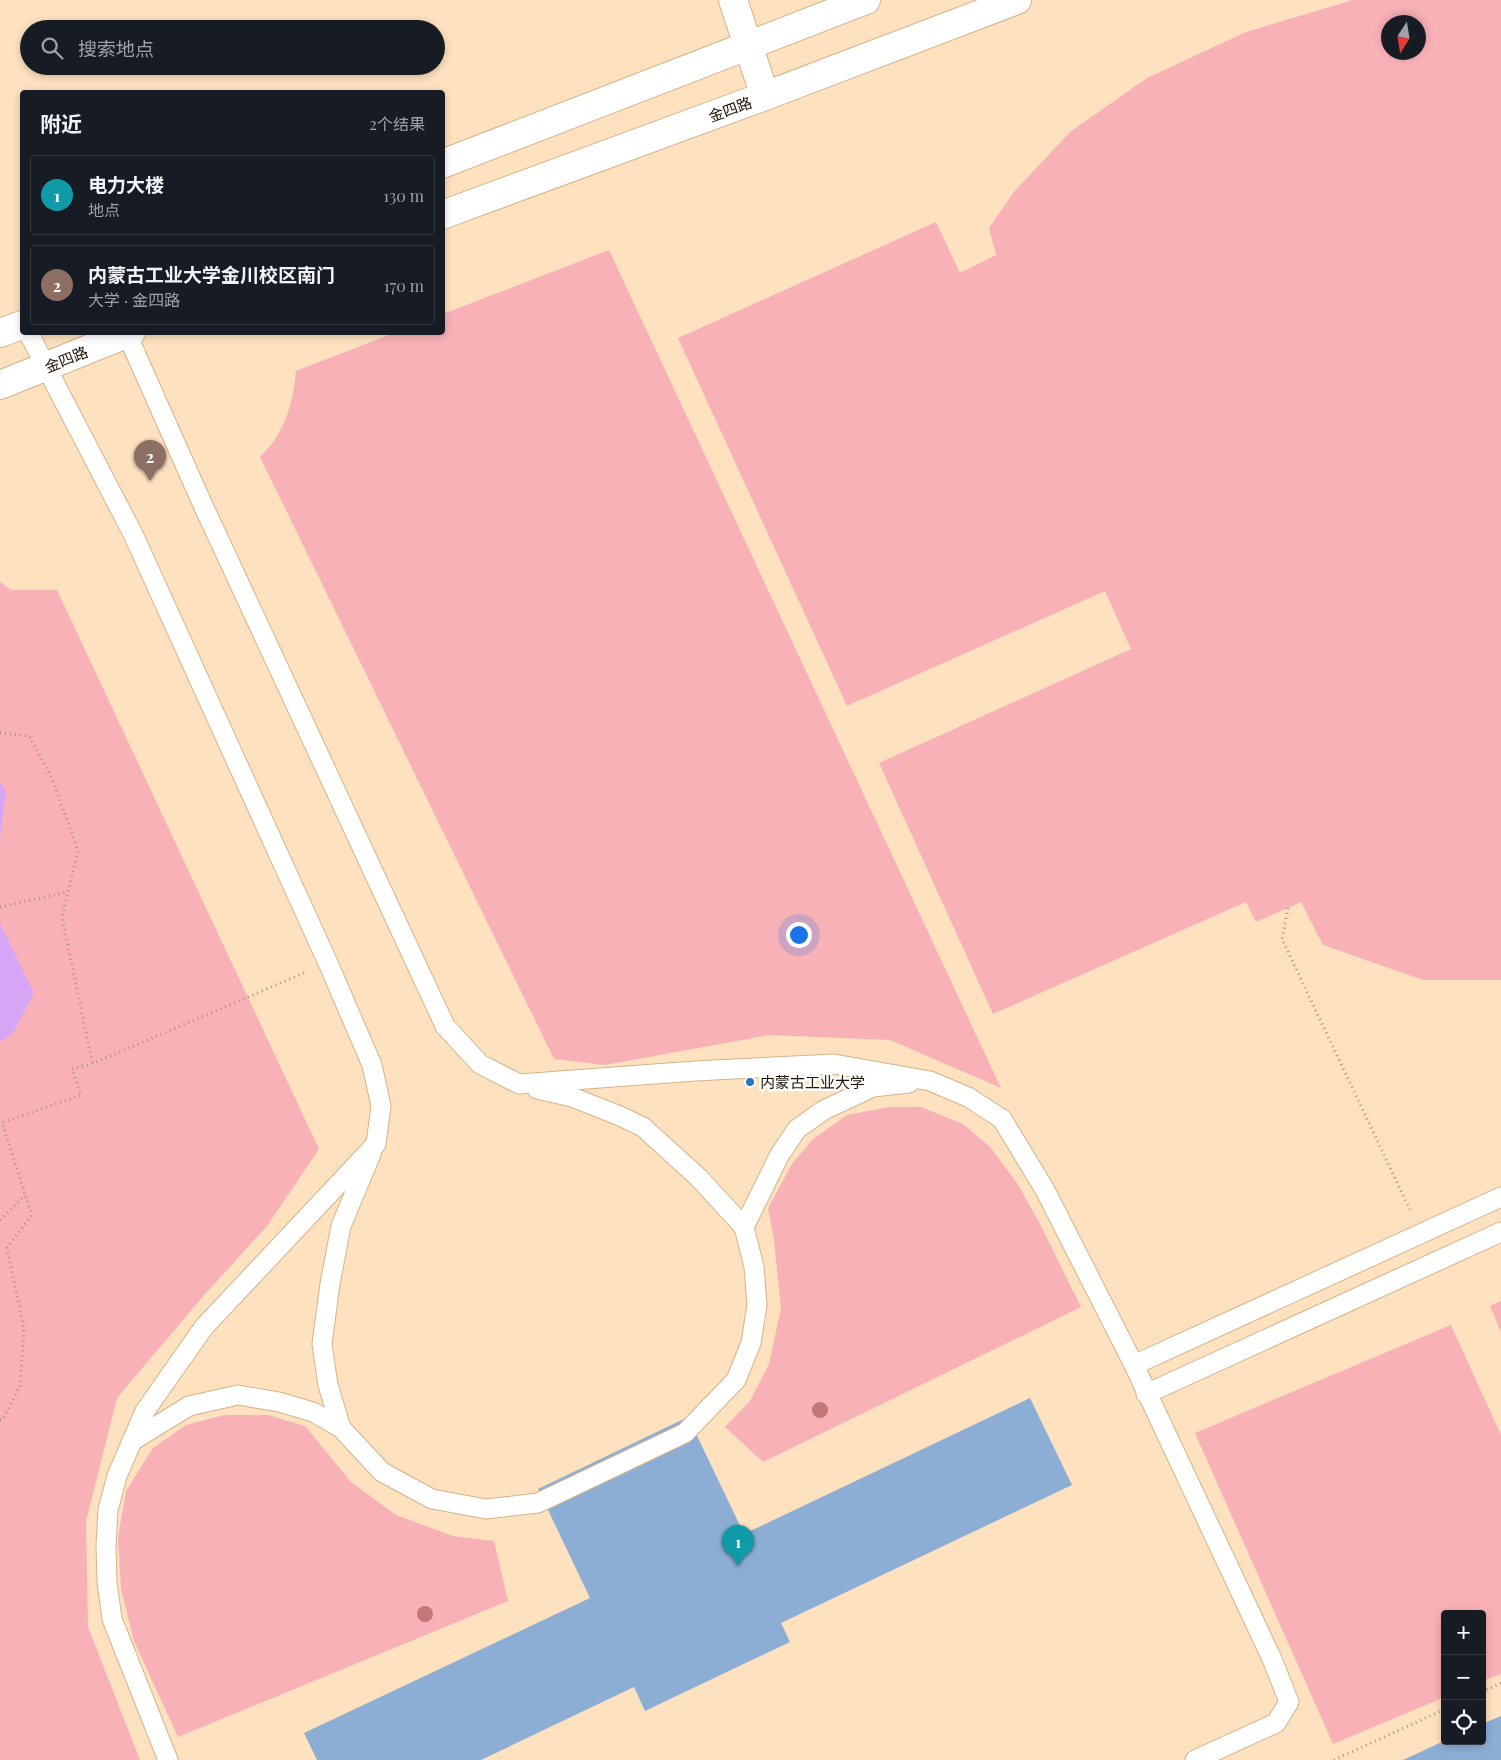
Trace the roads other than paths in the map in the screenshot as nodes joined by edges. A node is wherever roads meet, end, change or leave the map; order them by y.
1 (733, 0) edge
2 (866, 0) edge
3 (1017, 0) edge
4 (748, 45) junction
5 (765, 96) junction
6 (445, 163) edge
7 (445, 206) edge
8 (20, 326) edge
9 (0, 333) edge
10 (30, 335) edge
11 (123, 335) edge
12 (129, 335) edge
13 (46, 367) junction
14 (0, 385) edge
15 (930, 1081) junction
16 (519, 1084) junction
17 (376, 1144) junction
18 (1501, 1197) edge
19 (744, 1227) junction
20 (1501, 1232) edge
21 (1134, 1365) junction
22 (1146, 1394) junction
23 (341, 1428) junction
24 (132, 1441) junction
25 (168, 1760) edge
26 (1195, 1760) edge

1 - 4 street
2 - 4 street
3 - 5 street, 金四路
4 - 5 street
4 - 6 street
5 - 7 street, 金四路
8 - 9 street
10 - 13 lane
11 - 13 street, 金四路
12 - 16 lane
13 - 14 street, 金四路
13 - 17 lane
15 - 16 lane
15 - 19 lane
15 - 21 lane
16 - 19 lane
17 - 23 lane
17 - 24 lane
18 - 21 lane
19 - 23 lane
20 - 22 lane
21 - 22 lane
22 - 26 lane
23 - 24 lane
24 - 25 lane

